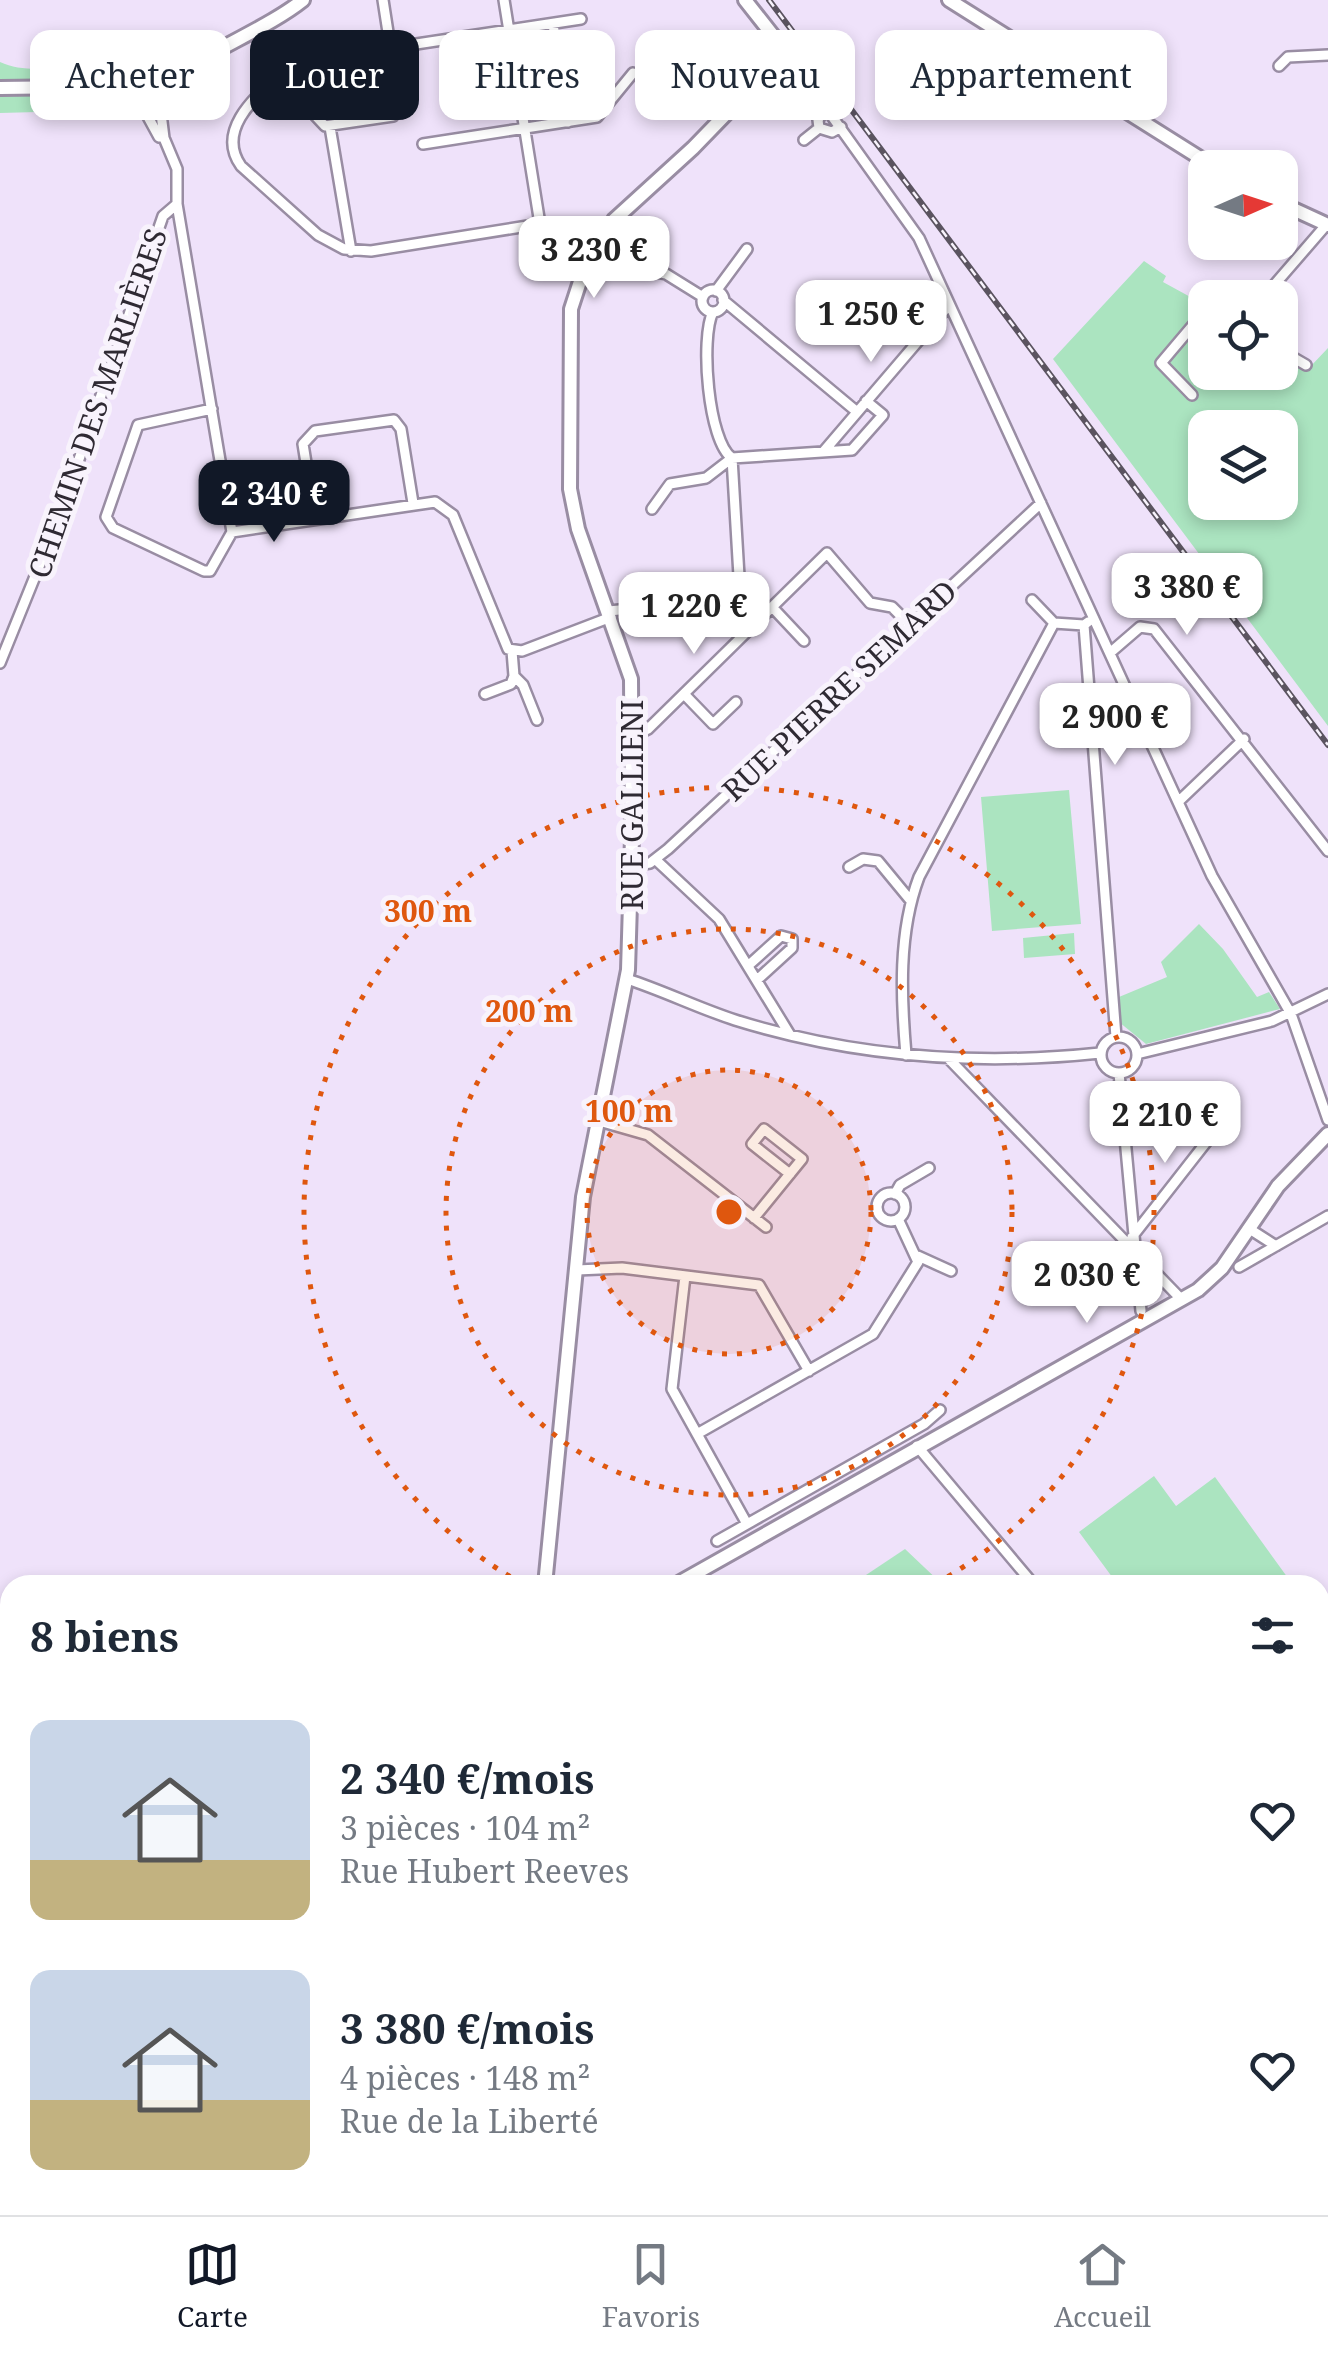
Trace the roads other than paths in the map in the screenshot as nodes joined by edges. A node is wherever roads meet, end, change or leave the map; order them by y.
1 (303, 0) edge
2 (382, 0) edge
3 (504, 0) edge
4 (745, 0) edge
5 (949, 0) edge
6 (580, 20) dead end
7 (552, 24) junction
8 (387, 30) edge
9 (509, 30) joint
10 (769, 30) edge
11 (230, 46) edge
12 (1328, 55) edge
13 (1278, 66) dead end
14 (633, 73) dead end
15 (0, 88) edge
16 (30, 88) edge
17 (250, 105) edge
18 (148, 120) edge
19 (165, 120) edge
20 (316, 120) edge
21 (366, 120) edge
22 (523, 120) edge
23 (718, 120) edge
24 (818, 120) edge
25 (836, 120) edge
26 (568, 122) junction
27 (330, 127) junction
28 (841, 127) junction
29 (819, 128) junction
30 (524, 129) junction
31 (804, 140) dead end
32 (424, 144) dead end
33 (1188, 150) edge
34 (169, 152) junction
35 (178, 204) junction
36 (1298, 211) edge
37 (540, 224) junction
38 (1327, 224) edge
39 (601, 237) junction
40 (747, 249) dead end
41 (351, 251) junction
42 (588, 259) junction
43 (616, 264) junction
44 (1279, 280) edge
45 (720, 295) junction
46 (703, 296) junction
47 (949, 305) junction
48 (712, 312) junction
49 (1188, 331) edge
50 (1298, 360) edge
51 (1306, 365) dead end
52 (1188, 390) edge
53 (1188, 390) edge
54 (1192, 394) dead end
55 (866, 401) junction
56 (212, 410) junction
57 (856, 411) junction
58 (824, 451) junction
59 (732, 458) junction
60 (413, 503) junction
61 (1041, 504) junction
62 (652, 509) dead end
63 (316, 519) junction
64 (232, 532) junction
65 (1032, 600) dead end
66 (773, 608) junction
67 (610, 614) junction
68 (1094, 616) junction
69 (1054, 623) junction
70 (910, 624) junction
71 (1084, 625) junction
72 (804, 641) dead end
73 (512, 651) junction
74 (1111, 652) junction
75 (0, 663) edge
76 (514, 676) junction
77 (485, 694) dead end
78 (684, 694) junction
79 (736, 702) dead end
80 (537, 720) dead end
81 (634, 736) junction
82 (1244, 739) junction
83 (1178, 802) junction
84 (1328, 850) edge
85 (656, 860) junction
86 (632, 866) junction
87 (849, 868) dead end
88 (912, 901) junction
89 (750, 964) junction
90 (627, 979) junction
91 (758, 979) junction
92 (1328, 994) edge
93 (1291, 1014) junction
94 (790, 1035) junction
95 (1116, 1037) junction
96 (1100, 1053) junction
97 (1137, 1054) junction
98 (906, 1055) junction
99 (949, 1059) junction
100 (1119, 1073) junction
101 (1328, 1120) edge
102 (599, 1121) junction
103 (1222, 1122) dead end
104 (1327, 1138) edge
105 (929, 1168) dead end
106 (790, 1174) junction
107 (895, 1194) junction
108 (1328, 1216) edge
109 (754, 1218) junction
110 (898, 1218) junction
111 (766, 1227) dead end
112 (1248, 1228) junction
113 (1132, 1242) junction
114 (1276, 1246) junction
115 (918, 1256) junction
116 (1239, 1267) dead end
117 (578, 1270) junction
118 (950, 1271) dead end
119 (685, 1276) junction
120 (1182, 1300) junction
121 (1144, 1316) junction
122 (809, 1371) junction
123 (940, 1410) dead end
124 (697, 1434) junction
125 (917, 1446) junction
126 (747, 1524) junction
127 (716, 1541) dead end
128 (546, 1575) edge
129 (691, 1575) edge
130 (1026, 1575) edge

1 - 11 main road
2 - 8 street
3 - 9 street
4 - 10 main road
5 - 33 main road
6 - 7 street
7 - 9 street
7 - 26 street
12 - 13 street
14 - 26 street
15 - 16 main road
17 - 41 street
18 - 34 street
19 - 34 street
20 - 27 street
21 - 27 street
22 - 30 street
23 - 39 main road, RUE GALLIENI
24 - 29 street
25 - 28 street
26 - 30 street
27 - 41 street
28 - 29 street
28 - 47 street
29 - 31 street
30 - 32 street
30 - 37 street
34 - 35 street
35 - 56 street
35 - 75 street, CHEMIN DES MARLIÈRES
36 - 38 main road
37 - 41 street
37 - 42 street
38 - 44 street
39 - 42 main road, RUE GALLIENI
39 - 43 street
40 - 45 street
42 - 43 street
42 - 67 main road, RUE GALLIENI
43 - 46 street
45 - 46 street
45 - 48 street
45 - 57 street
46 - 48 street
47 - 55 street
47 - 61 street
48 - 59 street
49 - 52 street
50 - 51 street
53 - 54 street
55 - 57 street
55 - 58 street
56 - 64 street
56 - 64 street
57 - 58 street
58 - 59 street
59 - 62 street
59 - 67 street
60 - 63 street
60 - 63 street
60 - 73 street
61 - 68 street
61 - 70 street, RUE PIERRE SEMARD
63 - 64 street
65 - 69 street
66 - 70 street
66 - 72 street
66 - 78 street
67 - 73 street
67 - 81 main road, RUE GALLIENI
68 - 71 street
68 - 74 street
69 - 71 street
69 - 88 street
70 - 85 street, RUE PIERRE SEMARD
71 - 95 street
73 - 76 street
74 - 82 street
74 - 83 street
76 - 77 street
76 - 80 street
78 - 79 street
78 - 81 street
81 - 86 main road, RUE GALLIENI
82 - 83 street
82 - 84 street
83 - 93 street
85 - 86 street, RUE PIERRE SEMARD
85 - 89 street
86 - 90 main road, RUE GALLIENI
87 - 88 street
88 - 98 street
89 - 91 street
89 - 91 street
90 - 94 street
90 - 102 main road, RUE GALLIENI
91 - 94 street
92 - 93 street
93 - 97 street
93 - 101 street
94 - 98 street
95 - 96 street
95 - 97 street
96 - 99 street
96 - 100 street
97 - 100 street
98 - 99 street
99 - 113 street
100 - 113 street
102 - 109 street
102 - 117 main road, RUE GALLIENI
103 - 113 street
104 - 112 main road
105 - 107 street
106 - 106 street
106 - 109 street
107 - 110 street
107 - 110 street
108 - 114 street
109 - 111 street
110 - 115 street
112 - 114 street
112 - 120 main road
113 - 120 street
113 - 121 street
114 - 116 street
115 - 118 street
115 - 122 street
117 - 119 street
117 - 128 main road, RUE GALLIENI
119 - 122 street
119 - 124 street
120 - 121 main road
121 - 125 main road
122 - 124 street
123 - 126 street
124 - 126 street
125 - 129 main road
125 - 130 street
126 - 127 street

